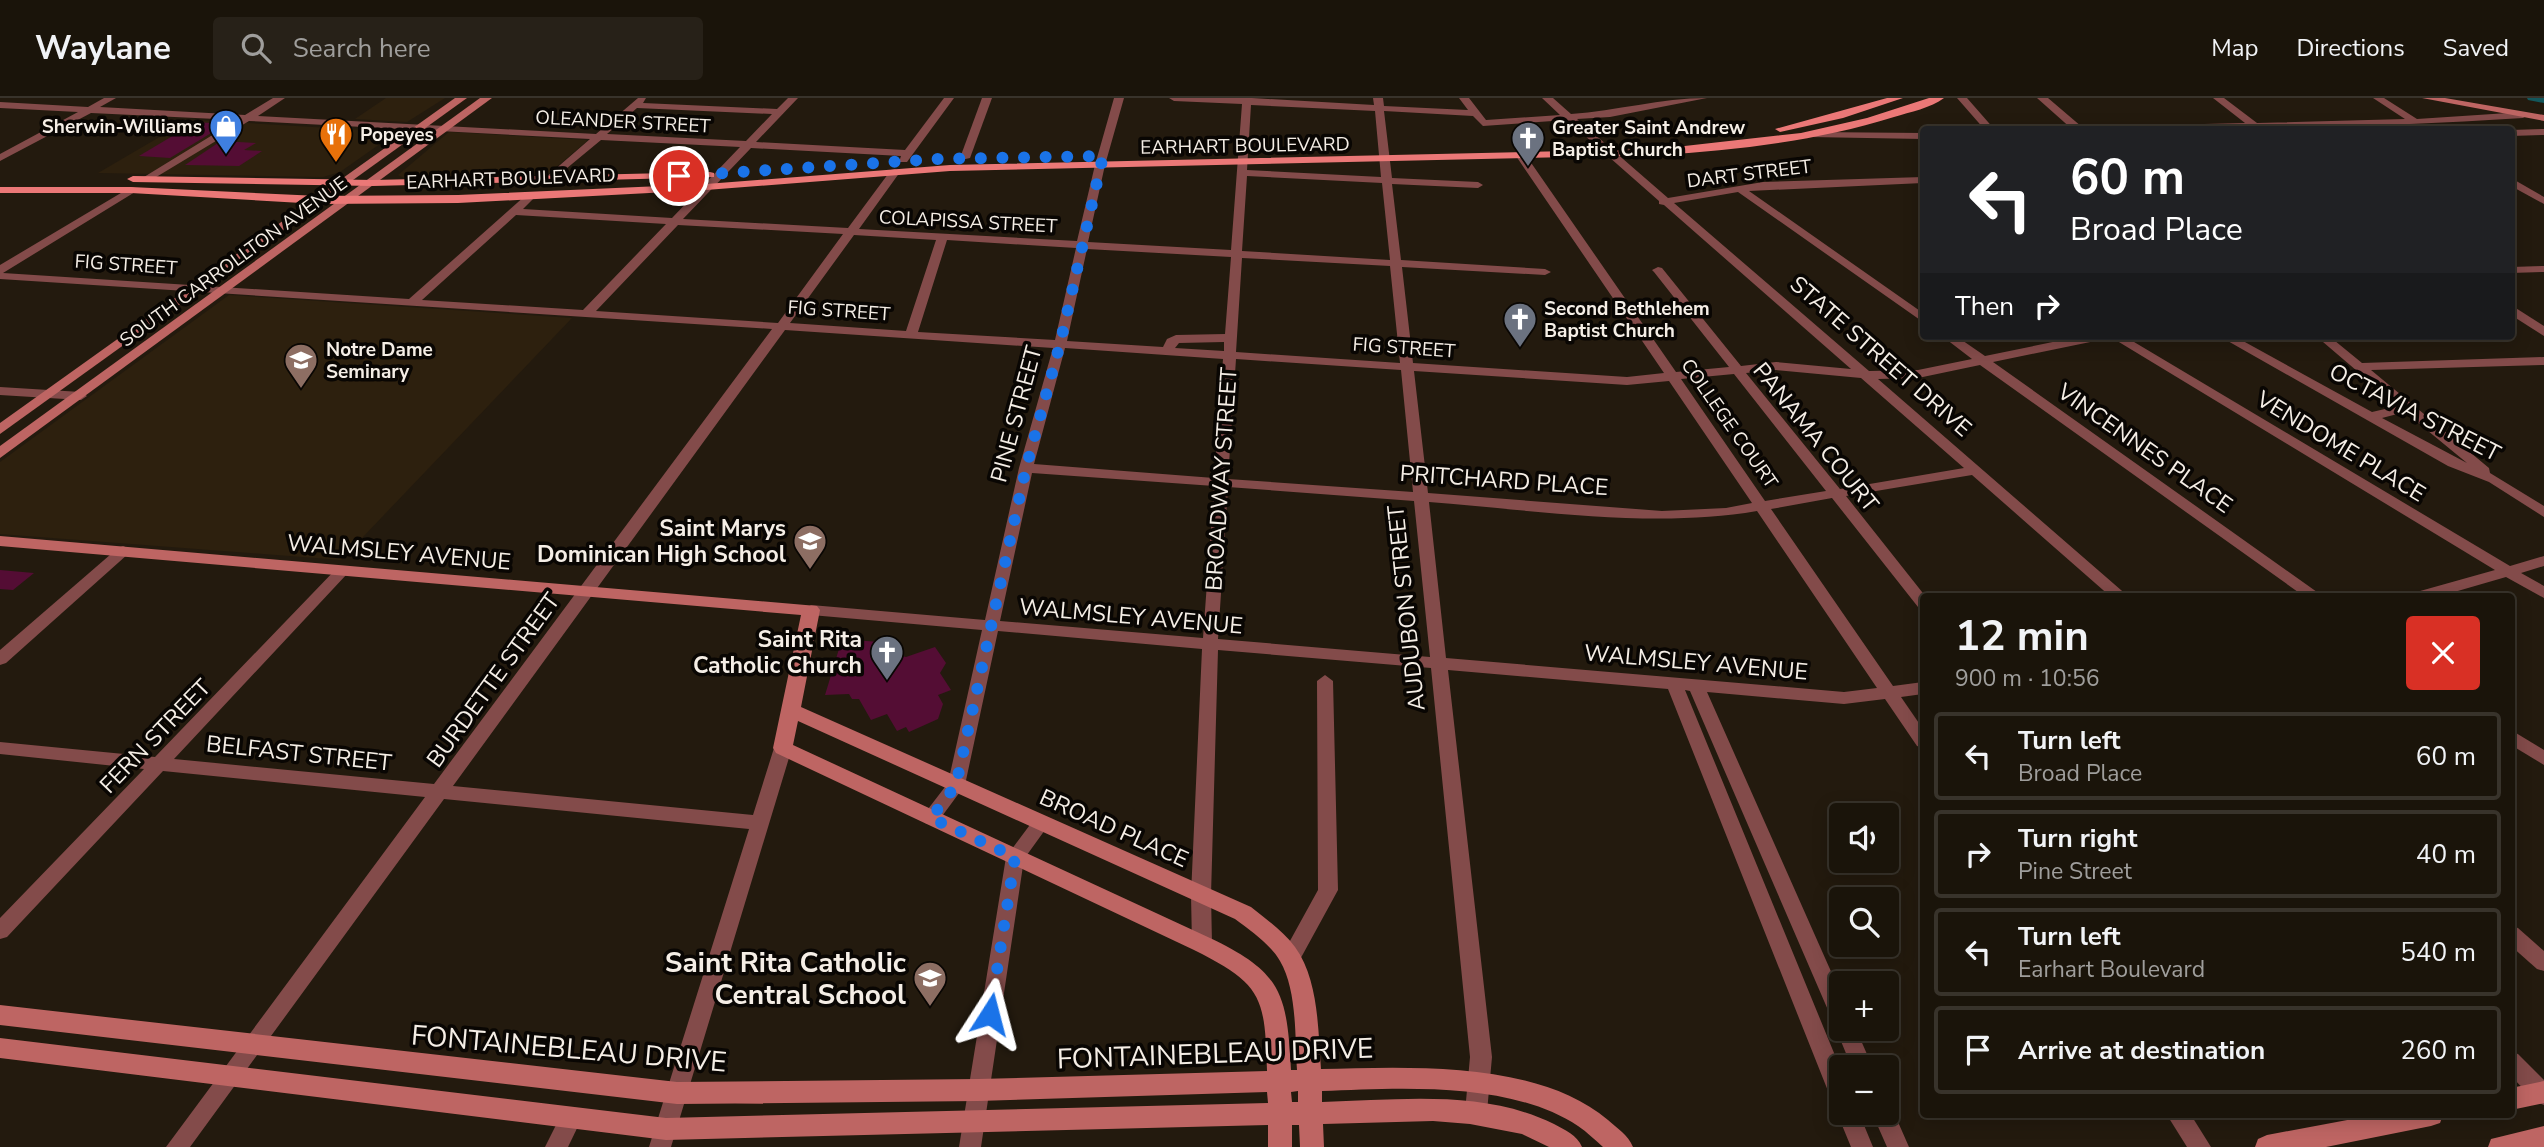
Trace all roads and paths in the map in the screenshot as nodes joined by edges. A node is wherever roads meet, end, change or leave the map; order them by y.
1 (111, 98) edge
2 (280, 98) edge
3 (462, 98) edge
4 (487, 98) edge
5 (793, 98) edge
6 (949, 98) edge
7 (986, 98) edge
8 (1119, 98) edge
9 (1174, 98) edge
10 (1464, 98) edge
11 (1547, 98) edge
12 (1633, 98) edge
13 (1702, 98) edge
14 (1898, 98) edge
15 (1939, 98) edge
16 (1962, 98) edge
17 (2042, 98) edge
18 (2218, 98) edge
19 (2378, 98) edge
20 (2427, 98) edge
21 (2472, 98) edge
22 (1247, 100) edge
23 (2455, 100) edge
24 (639, 101) edge
25 (1378, 103) edge
26 (0, 105) edge
27 (1873, 106) junction
28 (1647, 108) junction
29 (89, 110) junction
30 (2522, 111) junction
31 (2544, 111) edge
32 (779, 112) junction
33 (1474, 113) junction
34 (1892, 116) junction
35 (1568, 117) junction
36 (248, 118) junction
37 (2544, 118) edge
38 (2415, 122) junction
39 (1987, 126) edge
40 (2075, 126) edge
41 (2257, 126) edge
42 (2289, 126) edge
43 (2421, 126) edge
44 (419, 128) junction
45 (444, 129) junction
46 (2544, 130) edge
47 (2515, 133) edge
48 (1814, 135) junction
49 (1920, 136) edge
50 (598, 137) junction
51 (1593, 139) junction
52 (746, 145) junction
53 (1608, 153) junction
54 (1384, 156) junction
55 (1521, 156) junction
56 (0, 158) edge
57 (965, 158) junction
58 (1101, 160) junction
59 (902, 162) junction
60 (1242, 164) junction
61 (718, 175) junction
62 (0, 178) edge
63 (604, 178) junction
64 (148, 179) junction
65 (549, 180) junction
66 (1920, 180) edge
67 (1388, 181) junction
68 (344, 182) junction
69 (373, 183) junction
70 (2515, 183) edge
71 (1478, 185) dead end
72 (706, 187) junction
73 (1740, 189) junction
74 (0, 190) edge
75 (131, 190) junction
76 (2532, 193) junction
77 (2544, 193) edge
78 (2515, 194) edge
79 (549, 195) junction
80 (530, 197) junction
81 (468, 199) junction
82 (319, 200) junction
83 (349, 200) junction
84 (2544, 201) edge
85 (1663, 202) junction
86 (515, 212) junction
87 (671, 223) junction
88 (851, 232) junction
89 (943, 236) junction
90 (268, 238) junction
91 (295, 240) junction
92 (1082, 245) junction
93 (1236, 255) junction
94 (1394, 263) junction
95 (0, 270) edge
96 (1658, 270) dead end
97 (2515, 270) edge
98 (2544, 270) edge
99 (1545, 272) dead end
100 (0, 276) edge
101 (199, 288) junction
102 (227, 290) junction
103 (412, 302) junction
104 (2515, 312) edge
105 (587, 313) junction
106 (1920, 316) edge
107 (782, 325) junction
108 (2544, 332) edge
109 (911, 334) junction
110 (1231, 338) junction
111 (1954, 340) edge
112 (2081, 340) edge
113 (2122, 340) edge
114 (2232, 340) edge
115 (2327, 340) edge
116 (1060, 344) junction
117 (1168, 351) junction
118 (1229, 355) junction
119 (1983, 361) junction
120 (2544, 361) edge
121 (1407, 366) junction
122 (2359, 367) junction
123 (1736, 371) junction
124 (1861, 372) junction
125 (1674, 377) junction
126 (0, 391) edge
127 (50, 394) junction
128 (80, 396) junction
129 (2408, 407) junction
130 (2370, 417) junction
131 (0, 430) edge
132 (0, 453) edge
133 (1026, 468) junction
134 (1976, 470) junction
135 (2494, 479) junction
136 (1223, 482) junction
137 (1833, 492) junction
138 (1421, 496) junction
139 (1764, 506) junction
140 (2544, 513) edge
141 (0, 541) edge
142 (123, 551) junction
143 (2544, 561) edge
144 (342, 571) junction
145 (2509, 572) junction
146 (587, 590) junction
147 (2116, 593) edge
148 (2310, 593) edge
149 (2433, 593) edge
150 (2544, 593) edge
151 (1920, 599) edge
152 (811, 610) junction
153 (990, 627) junction
154 (1210, 645) junction
155 (0, 659) edge
156 (1438, 664) junction
157 (1325, 681) dead end
158 (1674, 683) junction
159 (1696, 685) junction
160 (1920, 688) edge
161 (1889, 692) junction
162 (793, 711) junction
163 (1713, 723) junction
164 (1690, 725) junction
165 (1920, 737) edge
166 (2515, 739) edge
167 (0, 748) edge
168 (783, 748) junction
169 (2544, 760) edge
170 (159, 764) junction
171 (956, 785) junction
172 (439, 791) junction
173 (931, 818) junction
174 (760, 823) junction
175 (1041, 823) junction
176 (1015, 857) junction
177 (1201, 895) junction
178 (1796, 914) junction
179 (1768, 916) junction
180 (0, 931) edge
181 (2515, 938) edge
182 (1202, 943) junction
183 (1290, 959) junction
184 (2544, 963) edge
185 (1829, 990) edge
186 (0, 1015) edge
187 (253, 1045) junction
188 (0, 1048) edge
189 (2515, 1065) edge
190 (1829, 1066) edge
191 (231, 1074) junction
192 (1277, 1080) junction
193 (1309, 1080) junction
194 (1479, 1082) junction
195 (978, 1090) junction
196 (677, 1093) junction
197 (2543, 1093) edge
198 (2515, 1098) edge
199 (1476, 1112) junction
200 (1310, 1115) junction
201 (1279, 1116) junction
202 (571, 1118) junction
203 (2180, 1118) edge
204 (2416, 1118) edge
205 (973, 1123) junction
206 (1853, 1125) edge
207 (1888, 1125) edge
208 (663, 1138) edge
209 (2544, 1138) edge
210 (177, 1147) edge
211 (556, 1147) edge
212 (970, 1147) edge
213 (1280, 1147) edge
214 (1312, 1147) edge
215 (1570, 1147) edge
216 (1621, 1147) edge
217 (1862, 1147) edge
218 (1898, 1147) edge
219 (2200, 1147) edge
220 (2267, 1147) edge
221 (2500, 1147) edge

1 - 29 street
2 - 36 street
3 - 44 street, SOUTH CARROLLTON AVENUE
4 - 45 street, SOUTH CARROLLTON AVENUE
5 - 32 street
6 - 59 street, BURDETTE STREET
7 - 57 street
8 - 58 street, PINE STREET
9 - 22 street
10 - 33 street
11 - 35 street, STATE STREET DRIVE
12 - 28 street
13 - 28 street
14 - 27 main road, EARHART BOULEVARD
15 - 34 main road, EARHART BOULEVARD
16 - 39 street
17 - 40 street
18 - 41 street
19 - 38 street
20 - 23 street
21 - 30 street
22 - 25 street
22 - 60 street, BROADWAY STREET
23 - 30 street
24 - 32 street
24 - 50 street
25 - 33 street
25 - 54 street, AUDUBON STREET
26 - 29 street, OLEANDER STREET
27 - 34 main road
27 - 51 main road, EARHART BOULEVARD
28 - 35 street
29 - 36 street, OLEANDER STREET
29 - 56 street
30 - 31 street
30 - 37 street
30 - 38 street
30 - 46 street
32 - 52 street
33 - 35 street
34 - 48 main road, EARHART BOULEVARD
35 - 51 street, STATE STREET DRIVE
36 - 44 street, OLEANDER STREET
36 - 64 street
38 - 42 street
38 - 43 street
44 - 45 street, OLEANDER STREET
44 - 68 street, SOUTH CARROLLTON AVENUE
45 - 50 street, OLEANDER STREET
45 - 69 street, SOUTH CARROLLTON AVENUE
46 - 47 street
48 - 49 street
48 - 53 main road, EARHART BOULEVARD
50 - 52 street, OLEANDER STREET
50 - 65 street
51 - 53 street, STATE STREET DRIVE
51 - 54 main road, EARHART BOULEVARD
52 - 59 street, OLEANDER STREET
52 - 61 street
53 - 55 main road, EARHART BOULEVARD
53 - 85 street, STATE STREET DRIVE
54 - 55 main road, EARHART BOULEVARD
54 - 60 main road, EARHART BOULEVARD
54 - 67 street, AUDUBON STREET
55 - 125 street, COLLEGE COURT
57 - 58 main road, EARHART BOULEVARD
57 - 59 main road, EARHART BOULEVARD
58 - 59 main road, EARHART BOULEVARD
58 - 60 main road, EARHART BOULEVARD
58 - 92 street, PINE STREET
59 - 61 main road, EARHART BOULEVARD
59 - 72 main road, EARHART BOULEVARD
59 - 88 street, BURDETTE STREET
60 - 67 street
60 - 93 street, BROADWAY STREET
61 - 63 main road, EARHART BOULEVARD
61 - 72 street
62 - 64 main road, EARHART BOULEVARD
63 - 65 main road, EARHART BOULEVARD
63 - 79 main road
64 - 68 main road, EARHART BOULEVARD
65 - 69 main road, EARHART BOULEVARD
65 - 81 main road
66 - 73 street, DART STREET
67 - 71 street
67 - 94 street, AUDUBON STREET
68 - 69 main road, EARHART BOULEVARD
68 - 82 street, SOUTH CARROLLTON AVENUE
69 - 83 street, SOUTH CARROLLTON AVENUE
70 - 76 street
72 - 79 main road, EARHART BOULEVARD
72 - 87 street
73 - 85 street, DART STREET
73 - 106 street
74 - 75 main road, EARHART BOULEVARD
75 - 82 main road, EARHART BOULEVARD
75 - 95 street
76 - 77 street
76 - 78 street
76 - 84 street
79 - 80 main road, EARHART BOULEVARD
80 - 81 main road, EARHART BOULEVARD
80 - 86 street
81 - 83 main road, EARHART BOULEVARD
82 - 83 main road, EARHART BOULEVARD
82 - 90 street, SOUTH CARROLLTON AVENUE
83 - 91 street, SOUTH CARROLLTON AVENUE
85 - 124 street, STATE STREET DRIVE
86 - 87 street, COLAPISSA STREET
86 - 103 street
87 - 88 street, COLAPISSA STREET
87 - 105 street
88 - 89 street, COLAPISSA STREET
88 - 107 street, BURDETTE STREET
89 - 92 street, COLAPISSA STREET
89 - 109 street
90 - 91 street
90 - 101 street, SOUTH CARROLLTON AVENUE
91 - 102 street, SOUTH CARROLLTON AVENUE
92 - 93 street, COLAPISSA STREET
92 - 116 street, PINE STREET
93 - 94 street, COLAPISSA STREET
93 - 110 street, BROADWAY STREET
94 - 99 street, COLAPISSA STREET
94 - 121 street, AUDUBON STREET
96 - 123 street, PANAMA COURT
97 - 98 street
100 - 101 street, FIG STREET
101 - 102 street, FIG STREET
101 - 127 street, SOUTH CARROLLTON AVENUE
102 - 103 street, FIG STREET
102 - 128 street, SOUTH CARROLLTON AVENUE
103 - 105 street, FIG STREET
104 - 108 street
105 - 107 street, FIG STREET
107 - 109 street, FIG STREET
107 - 146 street, BURDETTE STREET
109 - 116 street, FIG STREET
110 - 117 street
110 - 118 street, BROADWAY STREET
111 - 119 street, VINCENNES PLACE
112 - 119 street, FIG STREET
113 - 145 street, VENDOME PLACE
114 - 130 street, OCTAVIA STREET
115 - 122 street
116 - 117 street, FIG STREET
116 - 133 street, PINE STREET
117 - 118 street, FIG STREET
118 - 121 street, FIG STREET
118 - 136 street, BROADWAY STREET
119 - 124 street, FIG STREET
119 - 148 street, VINCENNES PLACE
120 - 122 street
121 - 125 street, FIG STREET
121 - 138 street, AUDUBON STREET
122 - 129 street
123 - 124 street, FIG STREET
123 - 125 street, FIG STREET
123 - 137 street, PANAMA COURT
124 - 134 street, STATE STREET DRIVE
125 - 139 street, COLLEGE COURT
126 - 127 street
127 - 128 street
127 - 131 street, SOUTH CARROLLTON AVENUE
128 - 132 street, SOUTH CARROLLTON AVENUE
129 - 130 street
129 - 135 street
130 - 135 street, OCTAVIA STREET
133 - 136 street, PRITCHARD PLACE
133 - 153 street, PINE STREET
134 - 137 street, PRITCHARD PLACE
134 - 147 street, STATE STREET DRIVE
135 - 140 street, OCTAVIA STREET
136 - 138 street, PRITCHARD PLACE
136 - 154 street, BROADWAY STREET
137 - 139 street, PRITCHARD PLACE
137 - 151 street, PANAMA COURT
138 - 139 street, PRITCHARD PLACE
138 - 156 street, AUDUBON STREET
139 - 161 street, COLLEGE COURT
141 - 142 street, WALMSLEY AVENUE
142 - 144 street, WALMSLEY AVENUE
142 - 155 street
143 - 145 street
144 - 146 street, WALMSLEY AVENUE
144 - 170 street, FERN STREET
145 - 149 street
145 - 150 street, VENDOME PLACE
146 - 152 street, WALMSLEY AVENUE
146 - 172 street, BURDETTE STREET
152 - 153 street, WALMSLEY AVENUE
152 - 162 street
153 - 154 street, WALMSLEY AVENUE
153 - 171 street, PINE STREET
154 - 156 street, WALMSLEY AVENUE
154 - 177 street, BROADWAY STREET
156 - 158 street, WALMSLEY AVENUE
156 - 194 street, AUDUBON STREET
157 - 183 street
158 - 159 street, WALMSLEY AVENUE
158 - 164 street
159 - 161 street, WALMSLEY AVENUE
159 - 163 street
160 - 161 street, WALMSLEY AVENUE
161 - 165 street, COLLEGE COURT
162 - 168 street
162 - 171 street, BROAD PLACE
163 - 164 street
163 - 178 street
164 - 179 street
166 - 169 street
167 - 170 street, BELFAST STREET
168 - 173 street
168 - 174 street
170 - 172 street, BELFAST STREET
170 - 180 street, FERN STREET
171 - 173 street, PINE STREET
171 - 175 street, BROAD PLACE
172 - 174 street, BELFAST STREET
172 - 187 street, BURDETTE STREET
173 - 176 street
174 - 196 street
175 - 176 street
175 - 177 street, BROAD PLACE
176 - 182 street
176 - 195 street
177 - 182 street, BROADWAY STREET
177 - 183 street, BROAD PLACE
178 - 179 street
178 - 185 street
179 - 190 street
181 - 184 street
182 - 192 street
183 - 193 street, BROAD PLACE
186 - 187 street, FONTAINEBLEAU DRIVE
187 - 191 street, BURDETTE STREET
187 - 196 street, FONTAINEBLEAU DRIVE
188 - 191 street
189 - 197 street
191 - 202 street
191 - 210 street, BURDETTE STREET
192 - 193 street, FONTAINEBLEAU DRIVE
192 - 195 street, FONTAINEBLEAU DRIVE
192 - 201 street
193 - 194 street, FONTAINEBLEAU DRIVE
193 - 200 street
194 - 199 street, AUDUBON STREET
194 - 216 street, FONTAINEBLEAU DRIVE
195 - 196 street, FONTAINEBLEAU DRIVE
195 - 205 street
196 - 208 street
197 - 198 street
199 - 200 street
199 - 215 street
200 - 201 street
200 - 214 street
201 - 205 street
201 - 213 street
202 - 208 street
202 - 211 street
203 - 219 street
204 - 220 street
205 - 208 street
205 - 212 street
206 - 217 street
207 - 218 street
209 - 221 street

